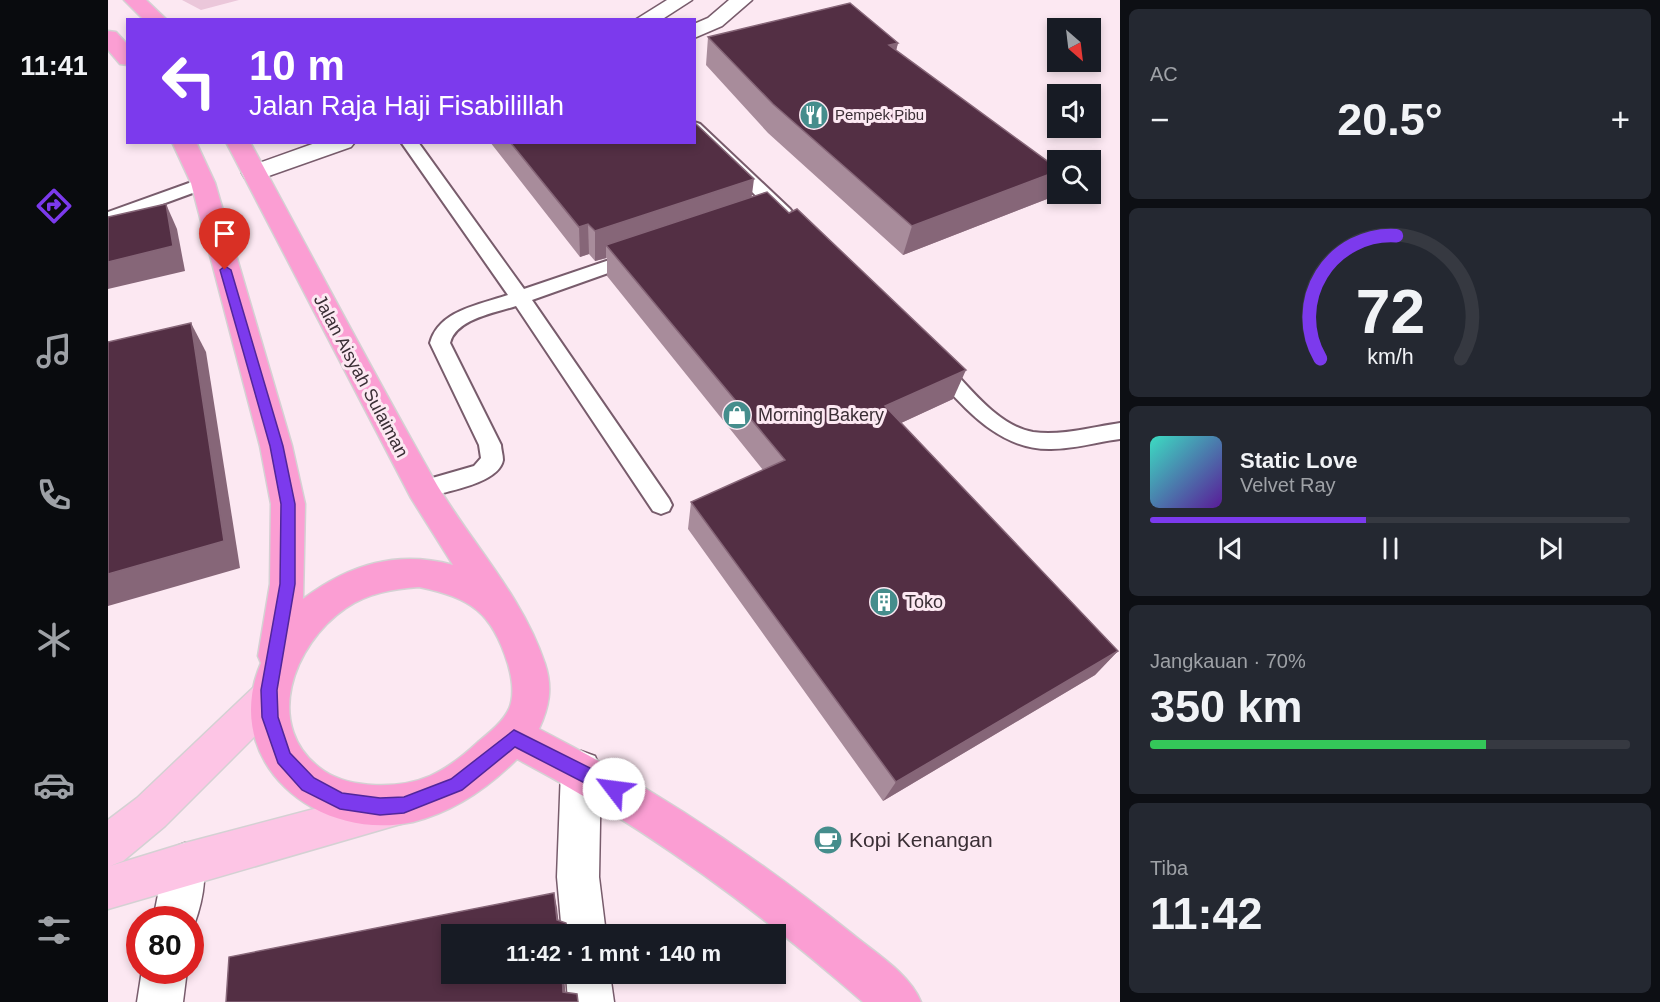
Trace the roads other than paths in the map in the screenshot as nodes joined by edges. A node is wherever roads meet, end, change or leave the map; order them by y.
1 (134, 0) edge
2 (682, 0) edge
3 (742, 0) edge
4 (155, 18) edge
5 (649, 18) edge
6 (696, 32) edge
7 (108, 37) edge
8 (126, 57) edge
9 (696, 129) edge
10 (185, 144) edge
11 (239, 144) edge
12 (337, 144) edge
13 (410, 144) edge
14 (254, 173) junction
15 (203, 183) junction
16 (779, 208) junction
17 (756, 216) edge
18 (108, 218) edge
19 (796, 225) edge
20 (655, 250) edge
21 (519, 296) junction
22 (923, 351) edge
23 (1120, 431) edge
24 (423, 489) junction
25 (661, 505) dead end
26 (496, 602) junction
27 (272, 682) junction
28 (514, 738) junction
29 (581, 770) junction
30 (404, 805) junction
31 (108, 846) edge
32 (185, 864) junction
33 (108, 888) edge
34 (178, 906) edge
35 (583, 924) edge
36 (163, 984) edge
37 (589, 984) edge
38 (160, 1002) edge
39 (591, 1002) edge
40 (898, 1002) edge

1 - 4 highway
2 - 5 street
3 - 6 street
7 - 8 highway
9 - 16 lane
10 - 15 highway
11 - 14 highway, Jalan Aisyah Sulaiman
12 - 14 street
13 - 21 lane
14 - 24 highway, Jalan Aisyah Sulaiman
15 - 18 lane
15 - 27 highway
16 - 17 lane
16 - 19 lane
20 - 21 lane
21 - 24 lane
21 - 25 lane
22 - 23 lane
24 - 26 highway, Jalan Aisyah Sulaiman
26 - 27 highway
26 - 28 highway, Jalan Aisyah Sulaiman
27 - 30 highway
27 - 31 main road
28 - 29 highway
28 - 30 highway
29 - 35 street
29 - 40 highway
30 - 32 main road
32 - 33 main road
32 - 34 street
36 - 38 street
37 - 39 street

